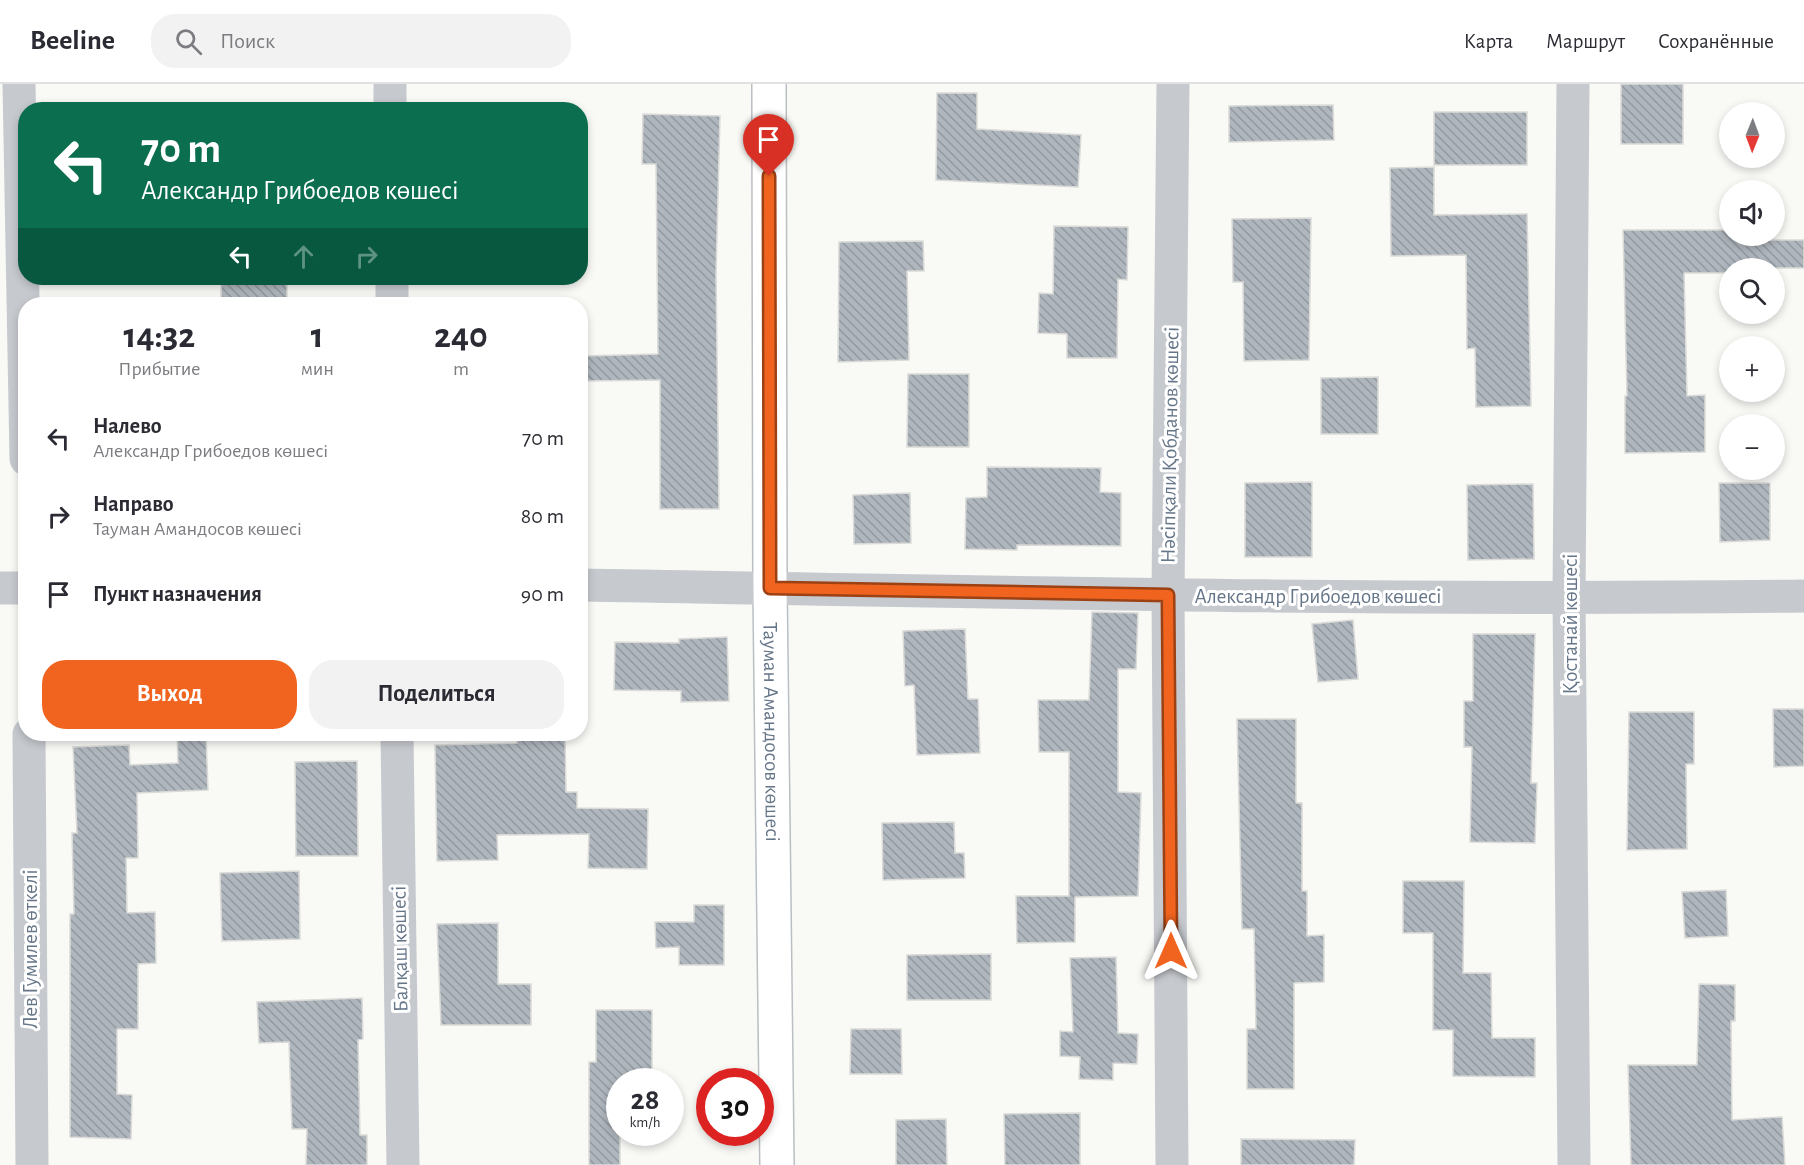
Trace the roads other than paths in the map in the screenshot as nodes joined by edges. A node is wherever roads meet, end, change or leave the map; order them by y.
1 (20, 84) edge
2 (390, 84) edge
3 (769, 84) edge
4 (1173, 84) edge
5 (1573, 84) edge
6 (20, 102) edge
7 (390, 102) edge
8 (588, 585) edge
9 (0, 588) edge
10 (18, 588) edge
11 (770, 588) junction
12 (1168, 595) junction
13 (1804, 596) edge
14 (1569, 598) junction
15 (29, 741) edge
16 (397, 741) edge
17 (32, 1165) edge
18 (403, 1165) edge
19 (777, 1165) edge
20 (1173, 1165) edge
21 (1574, 1165) edge

1 - 6 street
2 - 7 street
3 - 11 main road, Тауман Амандосов көшесі
4 - 12 street, Нәсіпқали Қобданов көшесі
5 - 14 street, Қостанай көшесі
8 - 11 street, Александр Грибоедов көшесі
9 - 10 street
11 - 12 street, Александр Грибоедов көшесі
11 - 19 main road, Тауман Амандосов көшесі
12 - 14 street, Александр Грибоедов көшесі
12 - 20 street, Нәсіпқали Қобданов көшесі
13 - 14 street, Александр Грибоедов көшесі
14 - 21 street, Қостанай көшесі
15 - 17 street, Лев Гумилев өткелі
16 - 18 street, Балқаш көшесі

